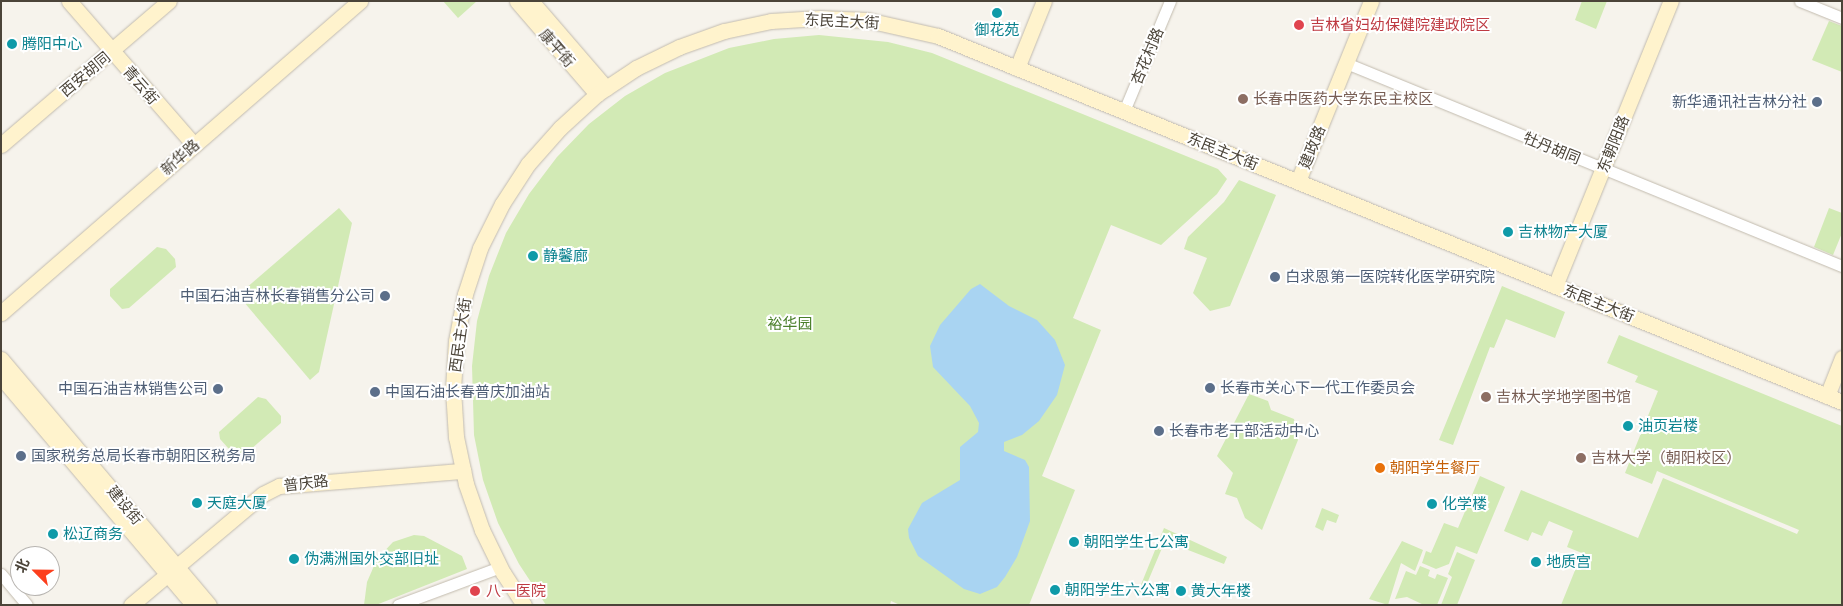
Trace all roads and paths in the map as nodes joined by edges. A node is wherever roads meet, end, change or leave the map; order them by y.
1 (69, 1) edge
2 (169, 1) edge
3 (360, 1) edge
4 (517, 1) edge
5 (531, 1) edge
6 (1044, 1) edge
7 (1170, 1) edge
8 (1371, 1) edge
9 (1671, 1) edge
10 (1800, 1) edge
11 (1827, 6) edge
12 (1842, 18) edge
13 (112, 51) junction
14 (1346, 63) junction
15 (1017, 68) junction
16 (602, 91) junction
17 (1124, 111) junction
18 (1, 145) edge
19 (194, 145) junction
20 (1603, 169) junction
21 (1298, 181) junction
22 (1842, 266) edge
23 (1556, 286) junction
24 (1, 313) edge
25 (1842, 358) edge
26 (1, 359) edge
27 (1, 377) edge
28 (1827, 396) junction
29 (1842, 402) edge
30 (463, 471) junction
31 (500, 567) junction
32 (173, 570) junction
33 (1, 574) edge
34 (27, 605) edge
35 (131, 605) edge
36 (194, 605) edge
37 (209, 605) edge
38 (398, 605) edge
39 (524, 605) edge

1 - 13 main road, 青云街
2 - 13 main road, 西安胡同
3 - 19 main road, 新华路
4 - 16 main road, 康平街
5 - 16 main road, 康平街
6 - 15 main road
7 - 17 street, 杏花村路
8 - 14 main road, 建政路
9 - 20 main road, 东朝阳路
10 - 11 street
11 - 12 street
13 - 18 main road, 西安胡同
13 - 19 main road, 青云街
14 - 20 street, 牡丹胡同
14 - 21 main road, 建政路
15 - 16 main road, 东民主大街
15 - 17 main road, 东民主大街
16 - 30 main road, 西民主大街
17 - 21 main road, 东民主大街
19 - 24 main road, 新华路
20 - 22 street, 牡丹胡同
20 - 23 main road, 东朝阳路
21 - 23 main road, 东民主大街
23 - 28 main road, 东民主大街
25 - 28 main road
26 - 32 main road, 建设街
27 - 32 main road, 建设街
28 - 29 main road, 东民主大街
30 - 31 main road, 西民主大街
30 - 32 main road, 普庆路
31 - 38 street
31 - 39 main road, 西民主大街
32 - 35 main road, 普庆路
32 - 36 main road, 建设街
32 - 37 main road, 建设街
33 - 34 street

